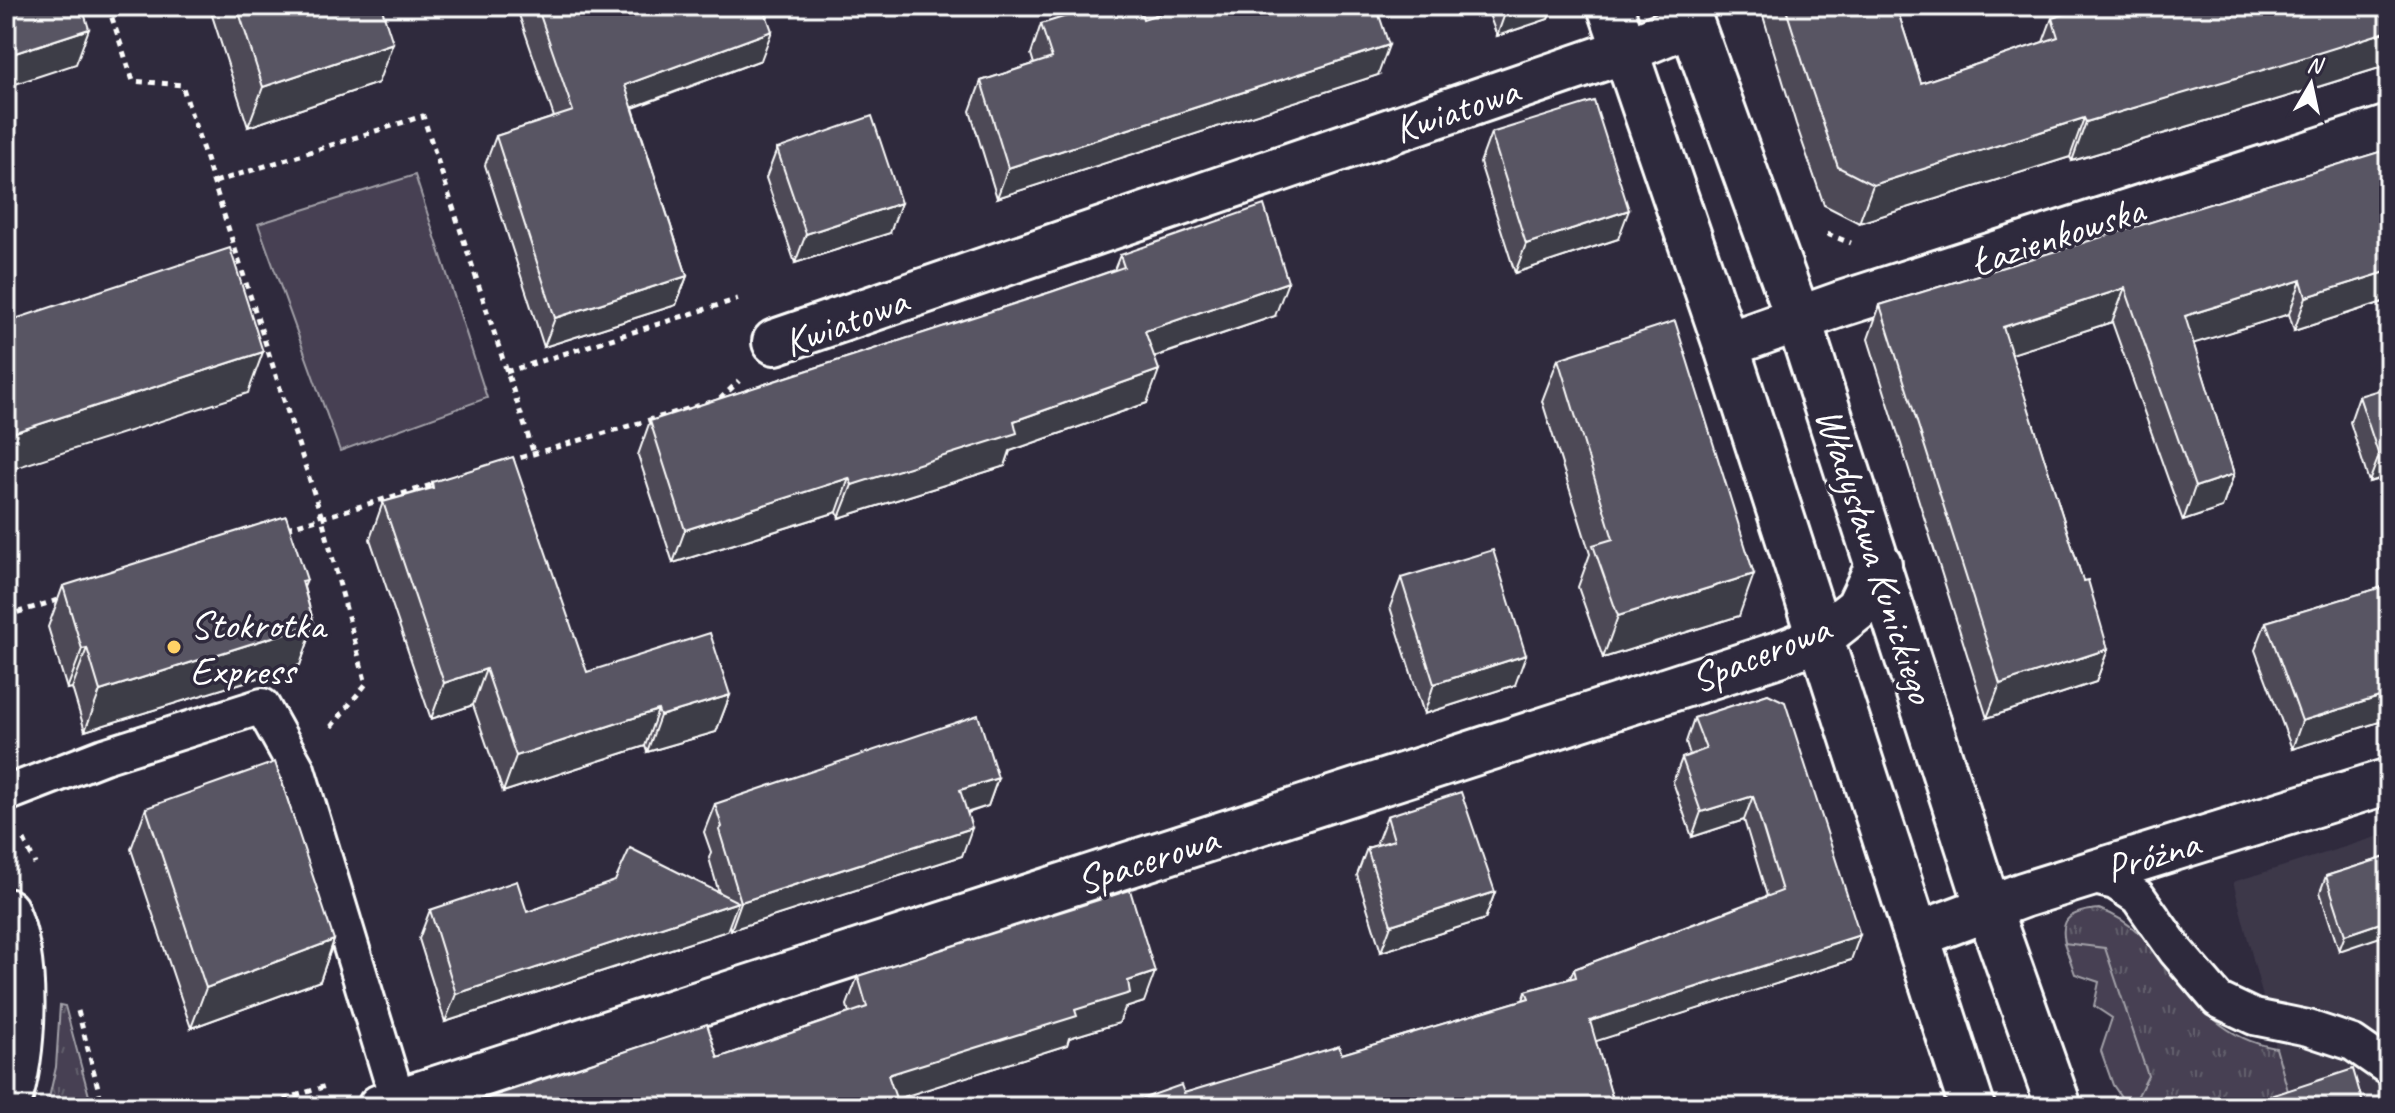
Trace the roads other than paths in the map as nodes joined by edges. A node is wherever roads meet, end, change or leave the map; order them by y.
1 (1610, 6) edge
2 (1688, 15) edge
3 (1624, 51) junction
4 (2389, 128) edge
5 (1798, 318) junction
6 (775, 342) road end
7 (1726, 345) junction
8 (1879, 564) junction
9 (1820, 638) junction
10 (2389, 781) edge
11 (6, 794) edge
12 (2086, 875) junction
13 (1988, 907) junction
14 (6, 911) edge
15 (1917, 935) junction
16 (2389, 1068) edge
17 (389, 1104) edge
18 (7, 1107) edge
19 (1972, 1107) edge
20 (2059, 1107) edge

1 - 3 street, Władysława Kunickiego
2 - 3 street, Kwiatowa
2 - 5 street, Władysława Kunickiego
3 - 6 street, Kwiatowa
3 - 7 street, Władysława Kunickiego
4 - 5 street, Łazienkowska
5 - 7 street, Łazienkowska
5 - 8 street, Władysława Kunickiego
7 - 9 street, Władysława Kunickiego
8 - 9 street, Spacerowa
8 - 13 street, Władysława Kunickiego
9 - 15 street, Władysława Kunickiego
9 - 17 street, Spacerowa
10 - 12 street, Próżna
11 - 17 lane
12 - 13 street, Próżna
12 - 16 lane
13 - 15 street, Próżna
13 - 20 street, Władysława Kunickiego
14 - 18 street
15 - 19 street, Władysława Kunickiego

